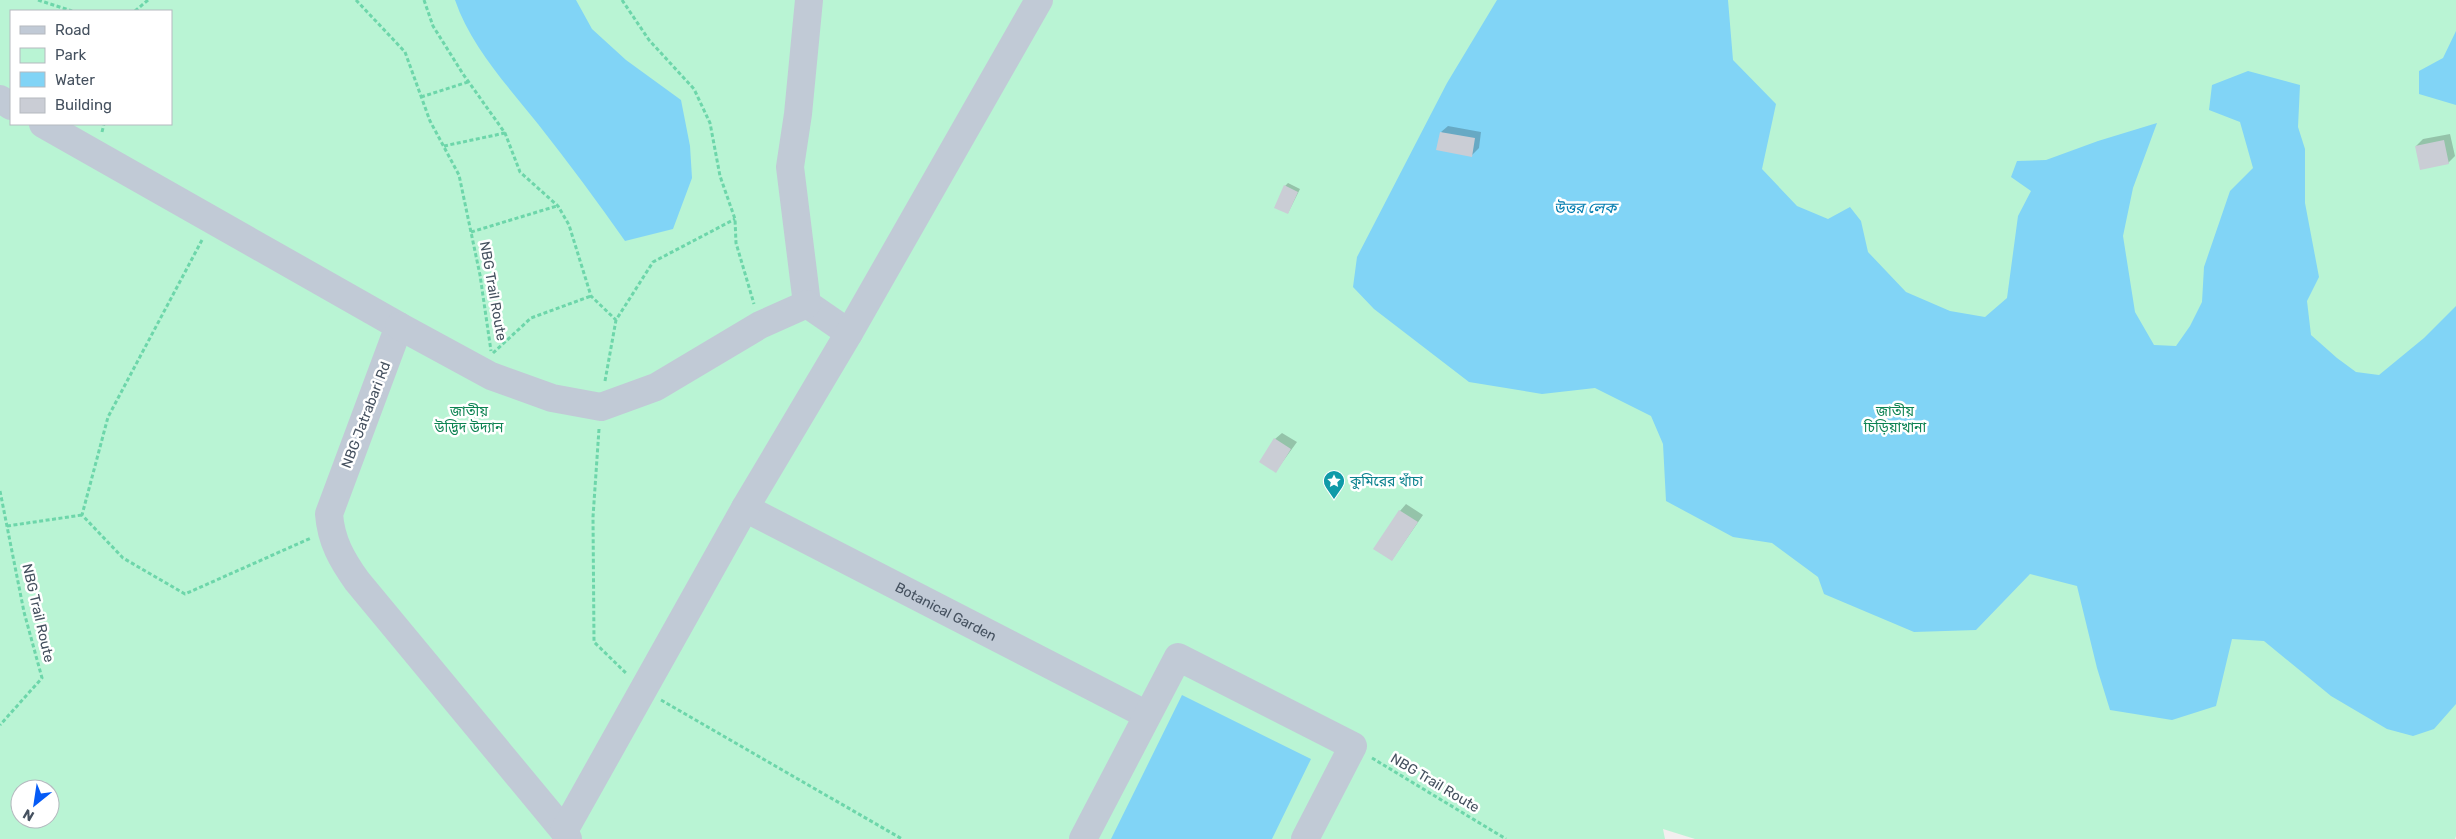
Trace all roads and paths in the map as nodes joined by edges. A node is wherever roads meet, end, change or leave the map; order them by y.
1 (38, 0) edge
2 (148, 0) edge
3 (356, 0) edge
4 (424, 0) edge
5 (622, 0) edge
6 (809, 0) edge
7 (1039, 0) edge
8 (69, 10) edge
9 (136, 10) edge
10 (468, 82) junction
11 (421, 97) junction
12 (45, 125) edge
13 (504, 132) junction
14 (444, 146) junction
15 (558, 206) junction
16 (735, 219) junction
17 (213, 220) junction
18 (471, 232) junction
19 (592, 296) junction
20 (807, 304) junction
21 (616, 320) junction
22 (760, 325) junction
23 (400, 326) junction
24 (849, 333) junction
25 (491, 365) junction
26 (601, 407) junction
27 (0, 492) edge
28 (745, 508) junction
29 (82, 515) junction
30 (7, 526) junction
31 (330, 530) junction
32 (643, 690) junction
33 (1147, 716) junction
34 (0, 724) edge
35 (1353, 746) junction
36 (560, 836) edge
37 (902, 839) edge
38 (1083, 839) edge
39 (1305, 839) edge
40 (1506, 839) edge

1 - 8 path
2 - 9 path
3 - 11 path, NBG Trail Route
4 - 10 path
5 - 16 path
6 - 20 street
7 - 24 street
10 - 11 path
10 - 13 path
11 - 14 path, NBG Trail Route
12 - 17 street
13 - 14 path
13 - 15 path
14 - 18 path, NBG Trail Route
15 - 18 path, NBG Trail Route
15 - 19 path
16 - 21 path
16 - 22 path
17 - 23 street
17 - 29 path
18 - 25 path, NBG Trail Route
19 - 21 path
19 - 25 path, NBG Trail Route
20 - 22 street
20 - 24 street
21 - 26 path
22 - 26 street
23 - 25 street
23 - 31 street, NBG Jatrabari Rd
24 - 28 street
25 - 26 street
26 - 32 path
27 - 30 path, NBG Trail Route
28 - 32 street
28 - 33 street, Botanical Garden
29 - 30 path
29 - 31 path
30 - 34 path, NBG Trail Route
31 - 36 street, NBG Jatrabari Rd
32 - 36 street
32 - 37 path
33 - 35 street
33 - 38 street
35 - 39 street
35 - 40 path, NBG Trail Route

